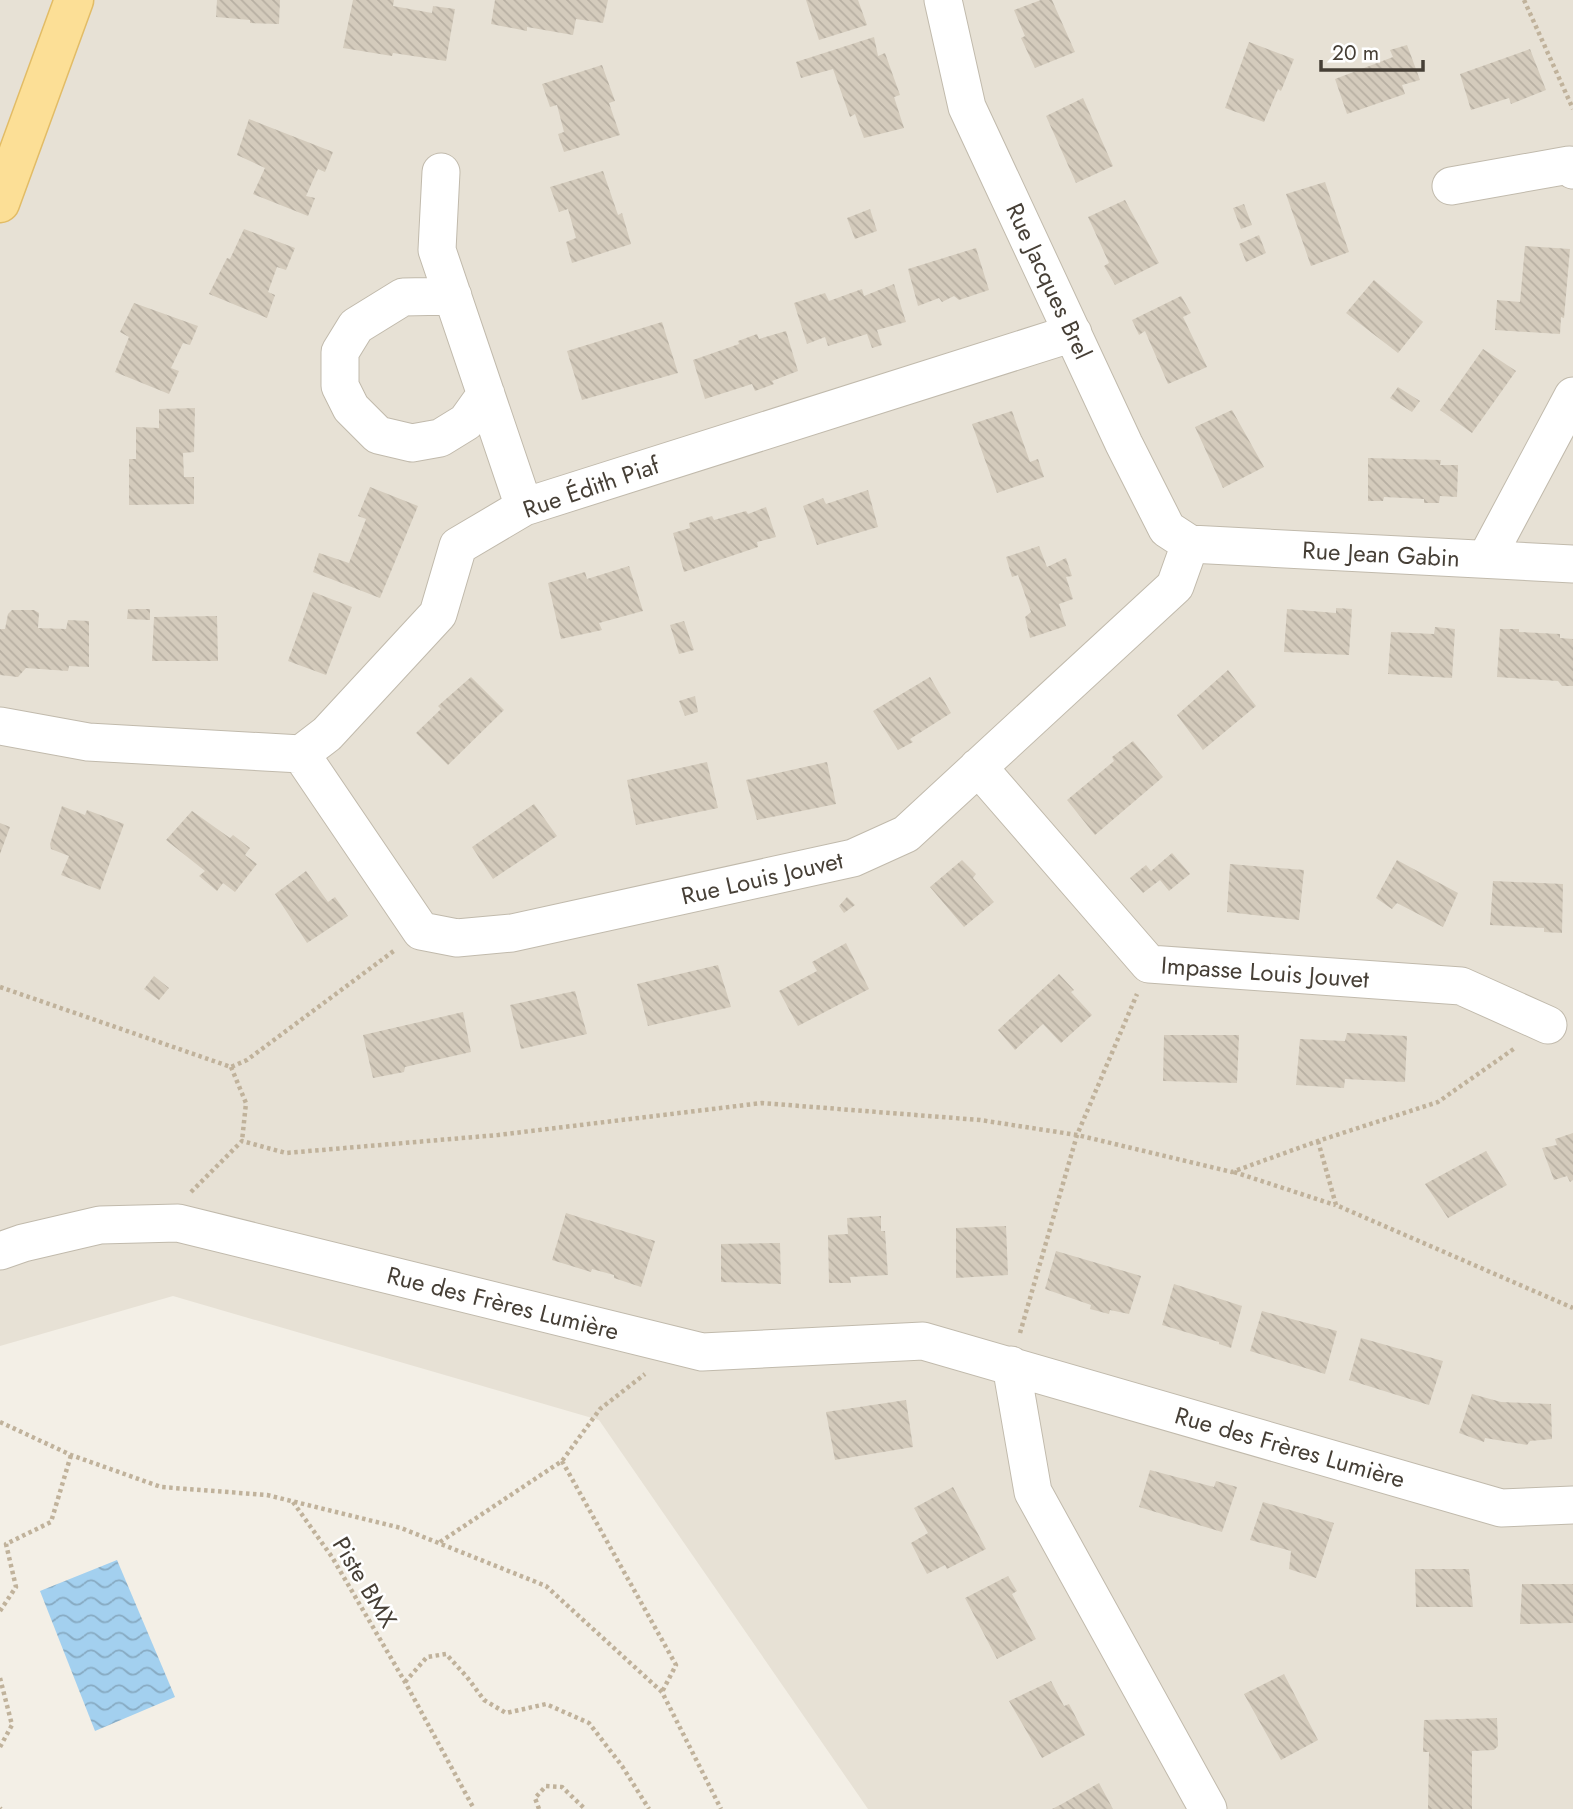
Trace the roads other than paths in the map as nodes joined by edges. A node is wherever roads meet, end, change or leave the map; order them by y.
1 (74, 0) edge
2 (943, 0) edge
3 (1573, 170) edge
4 (441, 173) dead end
5 (1451, 186) dead end
6 (0, 203) edge
7 (453, 296) junction
8 (1073, 332) junction
9 (486, 394) junction
10 (1573, 396) edge
11 (524, 507) junction
12 (1190, 544) junction
13 (1486, 559) junction
14 (1573, 564) edge
15 (0, 726) edge
16 (301, 754) junction
17 (978, 767) junction
18 (1548, 1025) road end
19 (0, 1251) edge
20 (1011, 1365) junction
21 (1573, 1505) edge
22 (1208, 1809) edge

1 - 6 main road
2 - 8 street, Rue Jacques Brel
3 - 5 street
4 - 7 street
7 - 9 street
7 - 9 street
8 - 11 street, Rue Édith Piaf
8 - 12 street, Rue Jacques Brel
9 - 11 street
10 - 13 street
11 - 16 street, Rue Édith Piaf
12 - 13 street, Rue Jean Gabin
12 - 17 street, Rue Louis Jouvet
13 - 14 street, Rue Jean Gabin
15 - 16 street
16 - 17 street, Rue Louis Jouvet
17 - 18 street, Impasse Louis Jouvet
19 - 20 street, Rue des Frères Lumière
20 - 21 street, Rue des Frères Lumière
20 - 22 street

